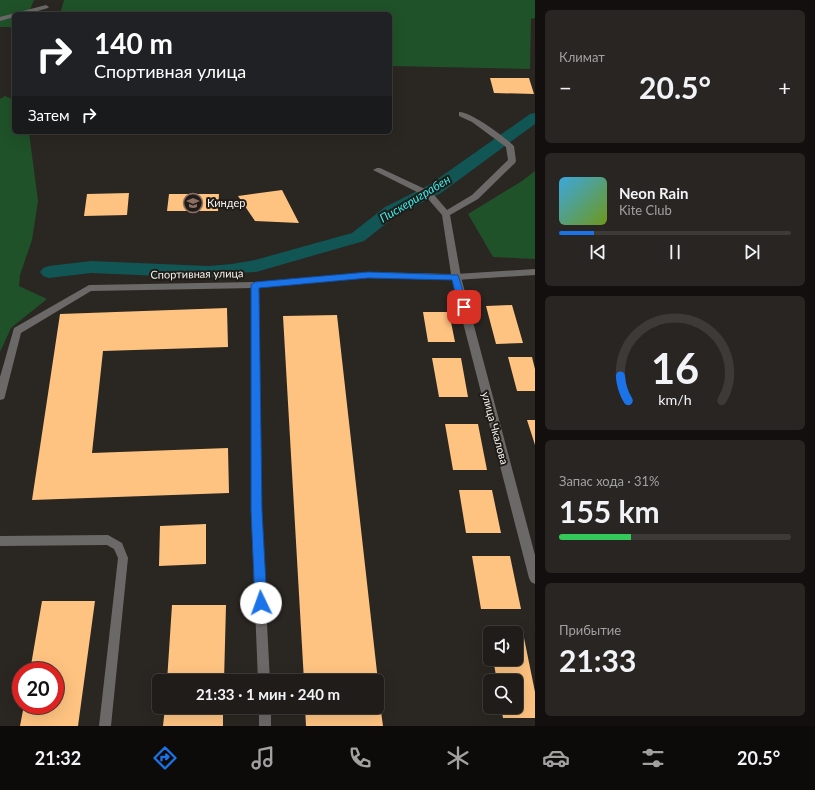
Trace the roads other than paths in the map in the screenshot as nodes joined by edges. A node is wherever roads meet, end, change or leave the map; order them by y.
1 (48, 3) edge
2 (24, 12) edge
3 (12, 16) edge
4 (0, 19) edge
5 (462, 114) dead end
6 (377, 170) dead end
7 (446, 214) junction
8 (535, 272) edge
9 (456, 277) junction
10 (255, 285) junction
11 (0, 396) edge
12 (0, 541) edge
13 (535, 578) edge
14 (264, 674) edge
15 (265, 714) edge
16 (105, 726) edge
17 (265, 726) edge

1 - 2 street
3 - 4 street
5 - 7 street
6 - 7 street
7 - 9 street, улица Чкалова
8 - 9 lane
9 - 10 street, Спортивная улица
9 - 13 street, улица Чкалова
10 - 11 street, Спортивная улица
10 - 14 lane
12 - 16 lane
15 - 17 lane

